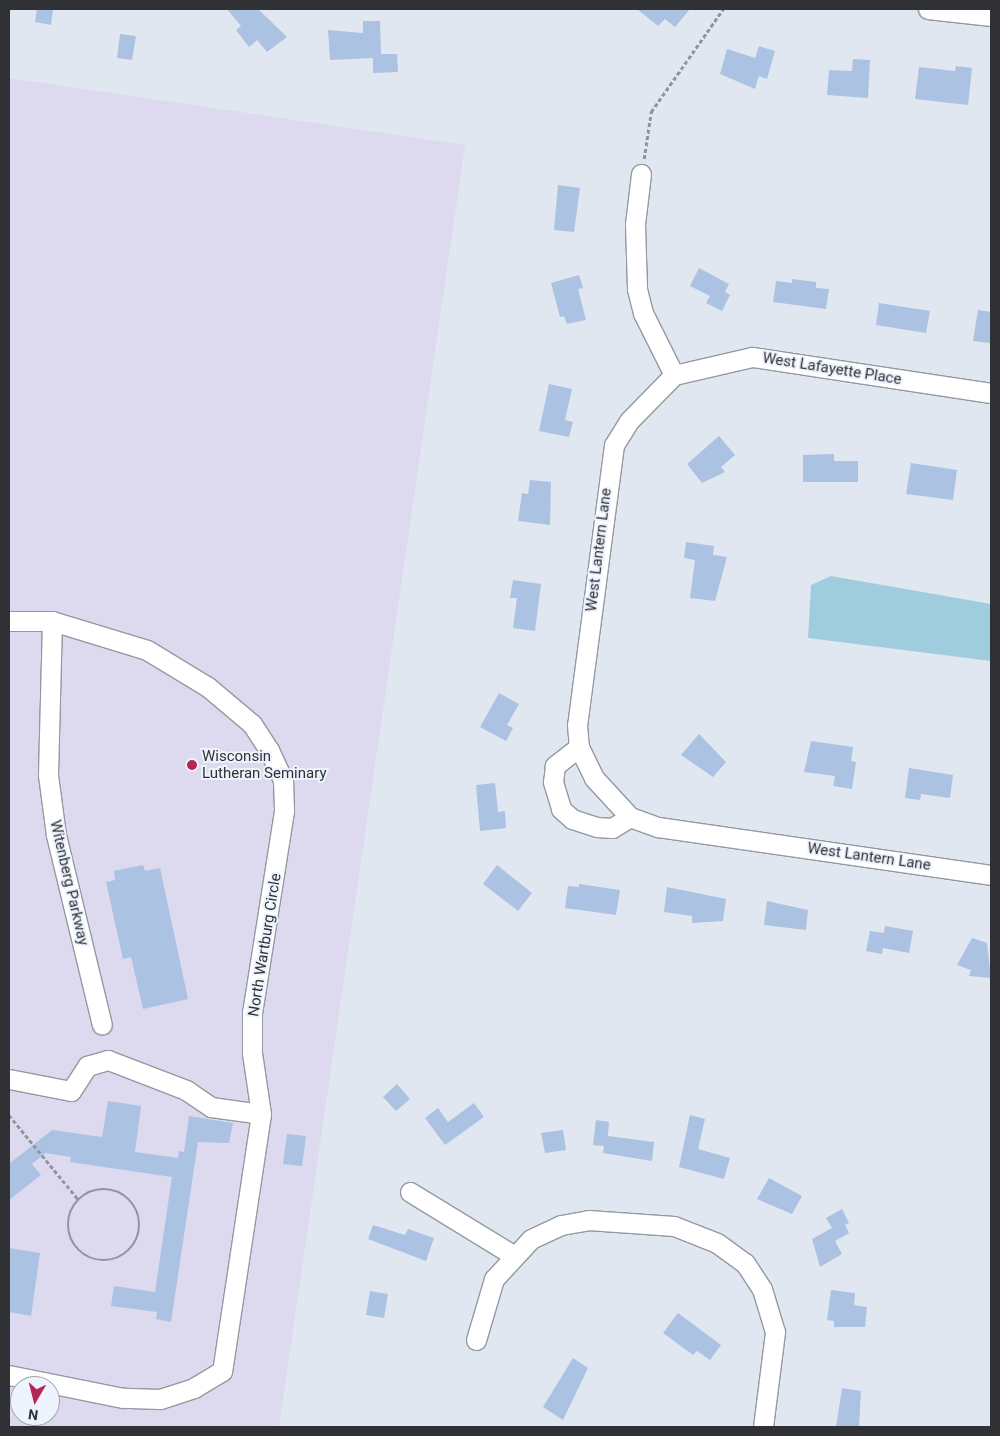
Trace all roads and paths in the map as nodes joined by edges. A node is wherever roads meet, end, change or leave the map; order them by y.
1 (723, 9) edge
2 (928, 9) edge
3 (991, 16) edge
4 (642, 174) joint
5 (674, 375) junction
6 (991, 393) edge
7 (52, 620) junction
8 (9, 621) edge
9 (579, 748) junction
10 (630, 817) junction
11 (991, 875) edge
12 (102, 1025) dead end
13 (9, 1079) edge
14 (261, 1114) junction
15 (9, 1115) edge
16 (410, 1192) dead end
17 (78, 1199) junction
18 (513, 1255) junction
19 (476, 1340) dead end
20 (9, 1375) edge
21 (763, 1427) edge

1 - 4 path
2 - 3 street
4 - 5 street
5 - 6 street, West Lafayette Place
5 - 9 street, West Lantern Lane
7 - 8 street, North Wartburg Circle
7 - 12 street, Witenberg Parkway
7 - 14 street, North Wartburg Circle
9 - 10 street, West Lantern Lane
9 - 10 street
10 - 11 street, West Lantern Lane
13 - 14 street
14 - 20 street, North Wartburg Circle
15 - 17 path
16 - 18 street
17 - 17 path
18 - 19 street
18 - 21 street

